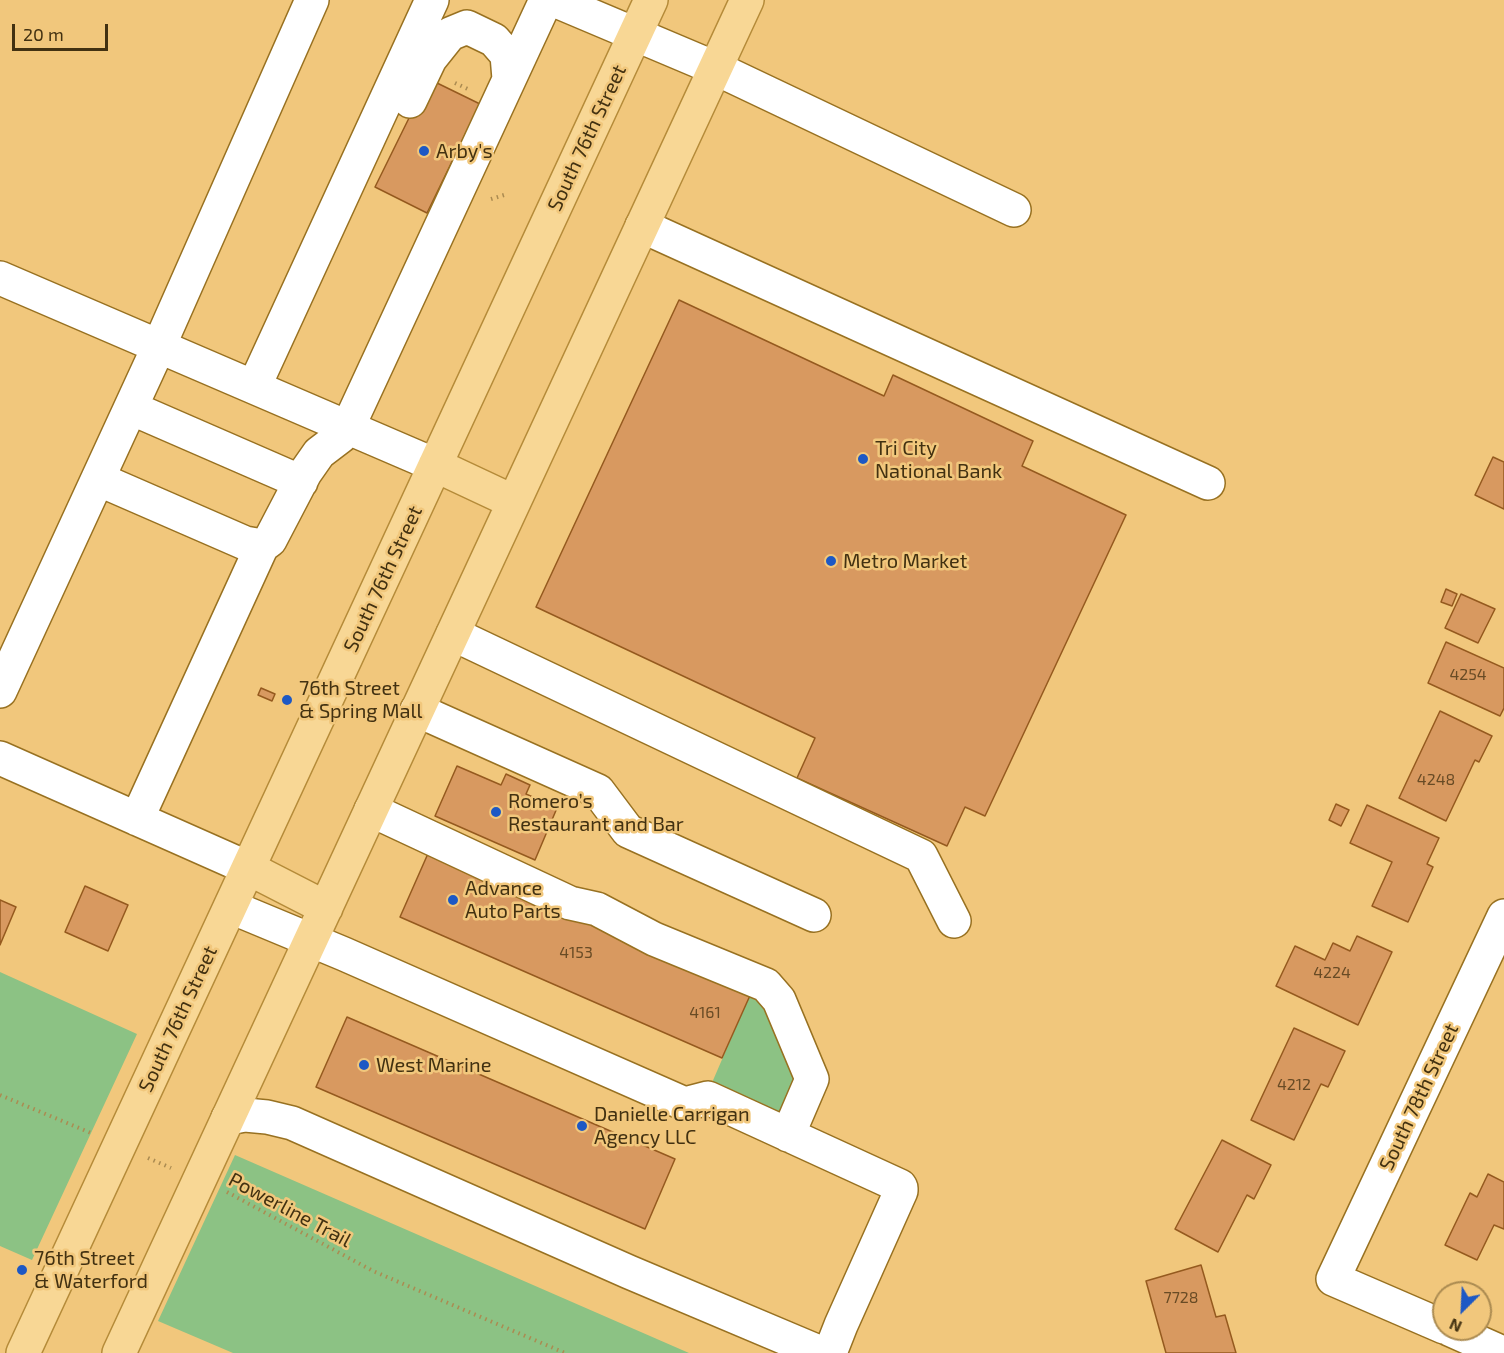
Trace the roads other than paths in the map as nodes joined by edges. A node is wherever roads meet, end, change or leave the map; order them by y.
1 (312, 0) edge
2 (432, 0) edge
3 (546, 0) edge
4 (554, 0) edge
5 (651, 0) edge
6 (747, 0) edge
7 (635, 35) junction
8 (715, 68) junction
9 (509, 79) junction
10 (353, 173) junction
11 (1014, 210) dead end
12 (642, 226) junction
13 (0, 278) edge
14 (159, 346) junction
15 (254, 387) junction
16 (131, 408) junction
17 (348, 427) junction
18 (435, 465) junction
19 (98, 479) junction
20 (300, 482) junction
21 (1208, 483) dead end
22 (514, 501) junction
23 (262, 546) junction
24 (453, 634) junction
25 (0, 691) edge
26 (417, 711) junction
27 (0, 758) edge
28 (371, 810) junction
29 (137, 819) junction
30 (248, 868) junction
31 (231, 907) junction
32 (326, 908) junction
33 (814, 915) dead end
34 (1504, 916) edge
35 (954, 921) dead end
36 (310, 940) junction
37 (228, 1118) junction
38 (788, 1135) junction
39 (1432, 1322) edge
40 (1476, 1341) edge
41 (23, 1353) edge
42 (119, 1353) edge
43 (821, 1353) edge
44 (830, 1353) edge
45 (1503, 1353) edge

1 - 14 street
2 - 10 street
3 - 9 street
4 - 7 street
5 - 7 main road, South 76th Street
6 - 8 main road
7 - 8 street
7 - 18 main road, South 76th Street
8 - 11 street
8 - 12 main road
9 - 10 street
9 - 17 street
10 - 15 street
12 - 21 street
12 - 22 main road
13 - 14 street
14 - 15 street
14 - 16 street
15 - 17 street
16 - 19 street
16 - 20 street
17 - 18 street
17 - 20 street
18 - 22 main road
18 - 30 main road, South 76th Street
19 - 23 street
19 - 25 street
20 - 23 street
22 - 24 main road
23 - 29 street
24 - 26 main road
24 - 35 street
26 - 28 main road
26 - 33 street
27 - 29 street
28 - 32 main road
28 - 38 street
29 - 30 street
30 - 31 main road, South 76th Street
30 - 32 main road
31 - 36 street
31 - 41 main road, South 76th Street
32 - 36 main road
34 - 39 street, South 78th Street
36 - 37 main road
36 - 38 street
37 - 42 main road
37 - 43 street
38 - 44 street
40 - 45 street

